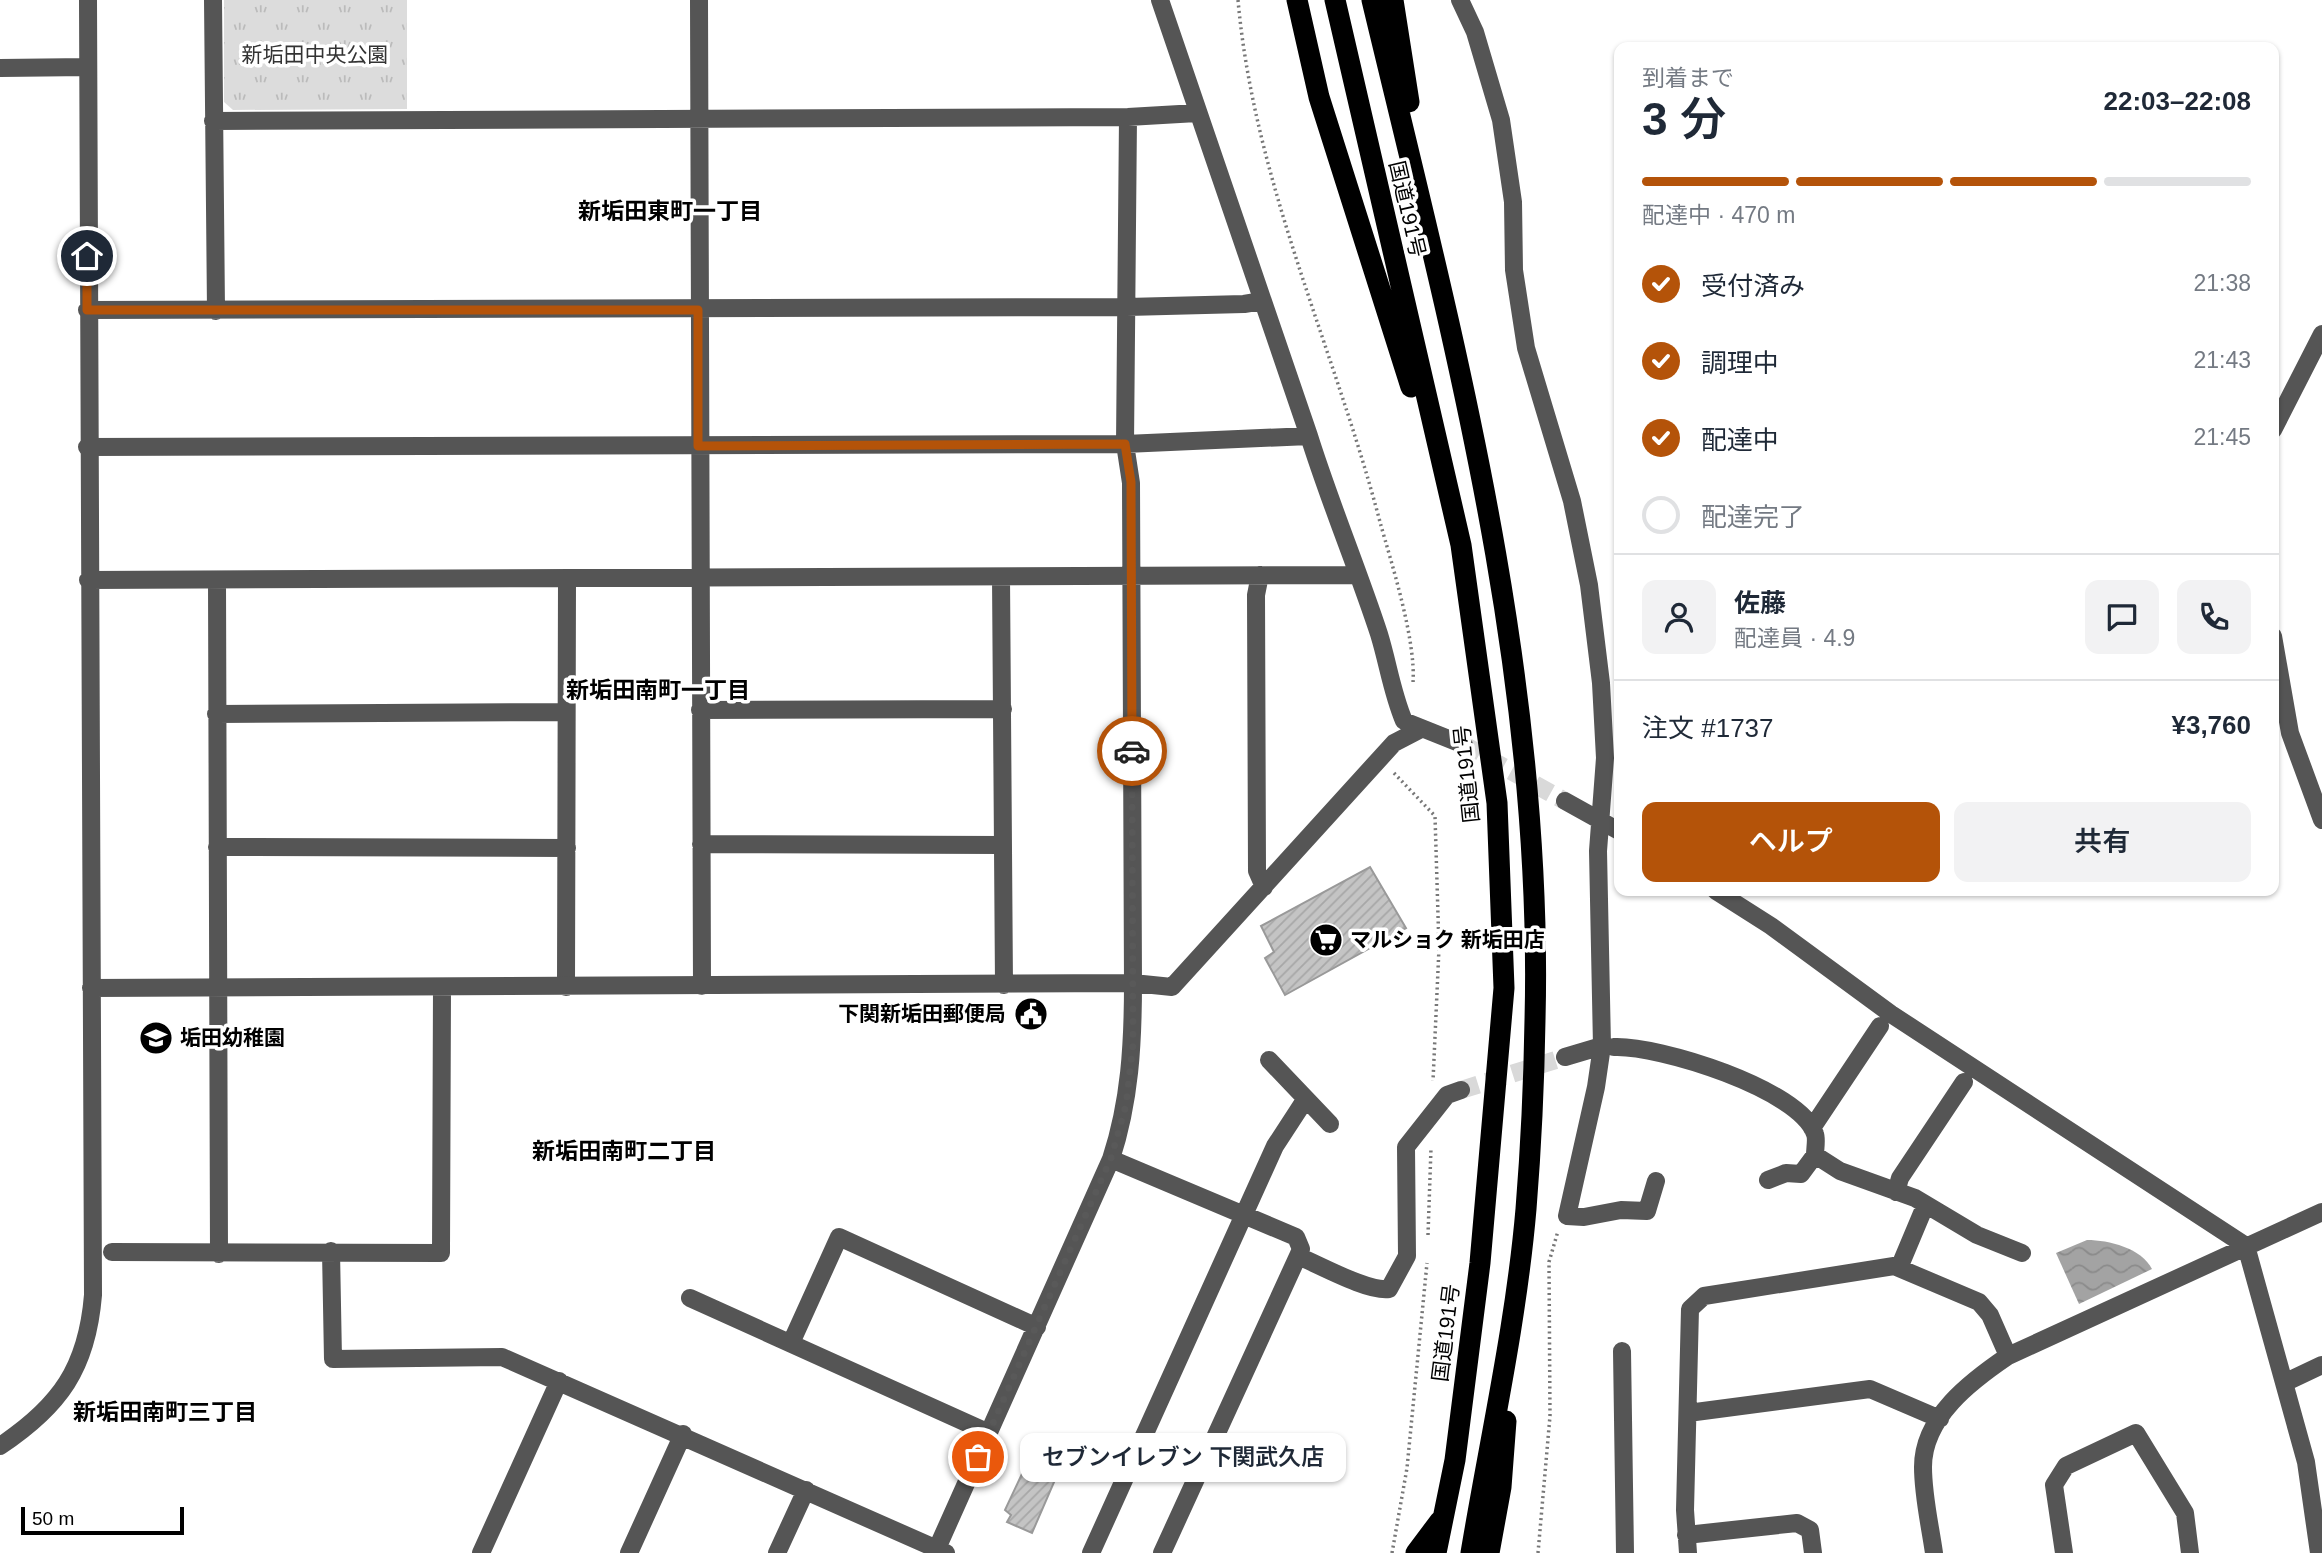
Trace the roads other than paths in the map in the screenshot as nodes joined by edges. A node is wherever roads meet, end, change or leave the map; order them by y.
1 (88, 0) edge
2 (213, 0) edge
3 (699, 0) edge
4 (1160, 0) edge
5 (1297, 0) edge
6 (1335, 0) edge
7 (1371, 0) edge
8 (1393, 0) edge
9 (1460, 0) edge
10 (88, 67) junction
11 (0, 68) edge
12 (1197, 113) junction
13 (1128, 117) junction
14 (699, 118) junction
15 (213, 121) junction
16 (1435, 274) junction
17 (1262, 301) junction
18 (1127, 307) junction
19 (87, 310) junction
20 (698, 310) junction
21 (216, 311) junction
22 (2322, 334) edge
23 (2279, 418) edge
24 (1309, 436) junction
25 (1125, 444) junction
26 (698, 446) junction
27 (87, 447) junction
28 (1461, 545) junction
29 (1260, 575) junction
30 (1358, 575) junction
31 (1130, 576) junction
32 (700, 577) junction
33 (1001, 577) junction
34 (567, 579) junction
35 (88, 580) junction
36 (217, 580) junction
37 (2279, 670) edge
38 (1003, 709) junction
39 (700, 710) junction
40 (566, 712) junction
41 (216, 714) junction
42 (1419, 730) junction
43 (1464, 745) tunnel mouth
44 (1565, 801) tunnel mouth
45 (1600, 820) junction
46 (2322, 820) edge
47 (1614, 828) edge
48 (701, 844) junction
49 (1003, 845) junction
50 (217, 847) junction
51 (566, 848) junction
52 (1264, 887) junction
53 (1724, 896) edge
54 (1133, 983) junction
55 (1004, 985) junction
56 (566, 986) junction
57 (702, 986) junction
58 (91, 988) junction
59 (442, 988) junction
60 (219, 989) junction
61 (1880, 1026) dead end
62 (1608, 1046) junction
63 (1565, 1057) tunnel mouth
64 (1269, 1060) dead end
65 (1964, 1082) dead end
66 (1461, 1090) tunnel mouth
67 (1305, 1100) junction
68 (1330, 1124) dead end
69 (1812, 1128) junction
70 (1815, 1155) junction
71 (1111, 1158) junction
72 (1768, 1180) dead end
73 (1656, 1181) dead end
74 (1898, 1185) junction
75 (1926, 1206) junction
76 (2322, 1212) edge
77 (1243, 1214) junction
78 (2246, 1246) junction
79 (331, 1251) junction
80 (112, 1252) dead end
81 (2022, 1253) dead end
82 (219, 1254) junction
83 (1298, 1256) junction
84 (1899, 1268) junction
85 (1515, 1297) junction
86 (690, 1298) dead end
87 (1037, 1326) junction
88 (791, 1343) junction
89 (1622, 1351) dead end
90 (2008, 1356) junction
91 (2322, 1365) edge
92 (559, 1381) junction
93 (2286, 1382) junction
94 (1688, 1413) junction
95 (1940, 1419) junction
96 (989, 1433) junction
97 (683, 1434) junction
98 (0, 1446) edge
99 (806, 1490) junction
100 (1444, 1516) junction
101 (1687, 1544) edge
102 (940, 1552) edge
103 (481, 1553) edge
104 (629, 1553) edge
105 (777, 1553) edge
106 (1091, 1553) edge
107 (1162, 1553) edge
108 (1416, 1553) edge
109 (1436, 1553) edge
110 (1471, 1553) edge
111 (1489, 1553) edge
112 (1625, 1553) edge
113 (1813, 1553) edge
114 (1934, 1553) edge
115 (2064, 1553) edge
116 (2190, 1553) edge
117 (2319, 1553) edge

1 - 10 street
2 - 15 street
3 - 14 street
4 - 12 street
5 - 28 highway
6 - 28 highway, 国道191号
7 - 16 highway, 国道191号
8 - 16 highway
9 - 45 street
10 - 11 street
10 - 19 street
12 - 13 street
12 - 17 street
13 - 14 street
13 - 18 street
14 - 15 street
14 - 20 street
15 - 21 street
16 - 85 highway, 国道191号
17 - 18 street
17 - 24 street
18 - 20 street
18 - 25 street
19 - 21 street
19 - 27 street
20 - 21 street
20 - 26 street
22 - 23 street
24 - 25 street
24 - 30 street
25 - 26 street
25 - 31 street
26 - 27 street
26 - 32 street
27 - 35 street
28 - 100 highway, 国道191号
29 - 30 street
29 - 31 street
29 - 52 street
30 - 42 street
31 - 33 street
31 - 54 street
32 - 33 street
32 - 34 street
32 - 39 street
33 - 38 street
34 - 36 street
34 - 40 street
35 - 36 street
35 - 58 street
36 - 41 street
37 - 46 street
38 - 39 street
38 - 49 street
39 - 48 street
40 - 41 street
40 - 51 street
41 - 50 street
42 - 43 street
42 - 52 street
44 - 45 street
45 - 47 street
45 - 62 street
48 - 49 street
48 - 57 street
49 - 55 street
50 - 51 street
50 - 60 street
51 - 56 street
52 - 54 street
53 - 78 street
54 - 55 street
54 - 71 street
55 - 57 street
56 - 57 street
56 - 59 street
58 - 60 street
58 - 98 street
59 - 60 street
59 - 79 street
60 - 82 street
61 - 69 street
62 - 63 street
62 - 69 street
62 - 73 street
64 - 67 street
65 - 74 street
66 - 83 street
67 - 68 street
67 - 77 street
69 - 70 street
70 - 72 street
70 - 74 street
71 - 77 street
71 - 87 street
74 - 75 street
75 - 81 street
75 - 84 street
76 - 78 street
77 - 83 street
77 - 106 street
78 - 90 street
78 - 93 street
79 - 82 street
79 - 92 street
80 - 82 street
83 - 107 street
84 - 90 street
84 - 94 street
85 - 110 highway, 国道191号
85 - 111 highway
86 - 88 street
87 - 88 street
87 - 96 street
88 - 96 street
89 - 112 street
90 - 95 street
91 - 93 street
92 - 97 street
92 - 103 street
93 - 117 street
94 - 95 street
94 - 101 street
95 - 114 street
96 - 102 street
97 - 99 street
97 - 104 street
99 - 102 street
99 - 105 street
100 - 108 highway
100 - 109 highway, 国道191号
101 - 113 street
115 - 116 street

